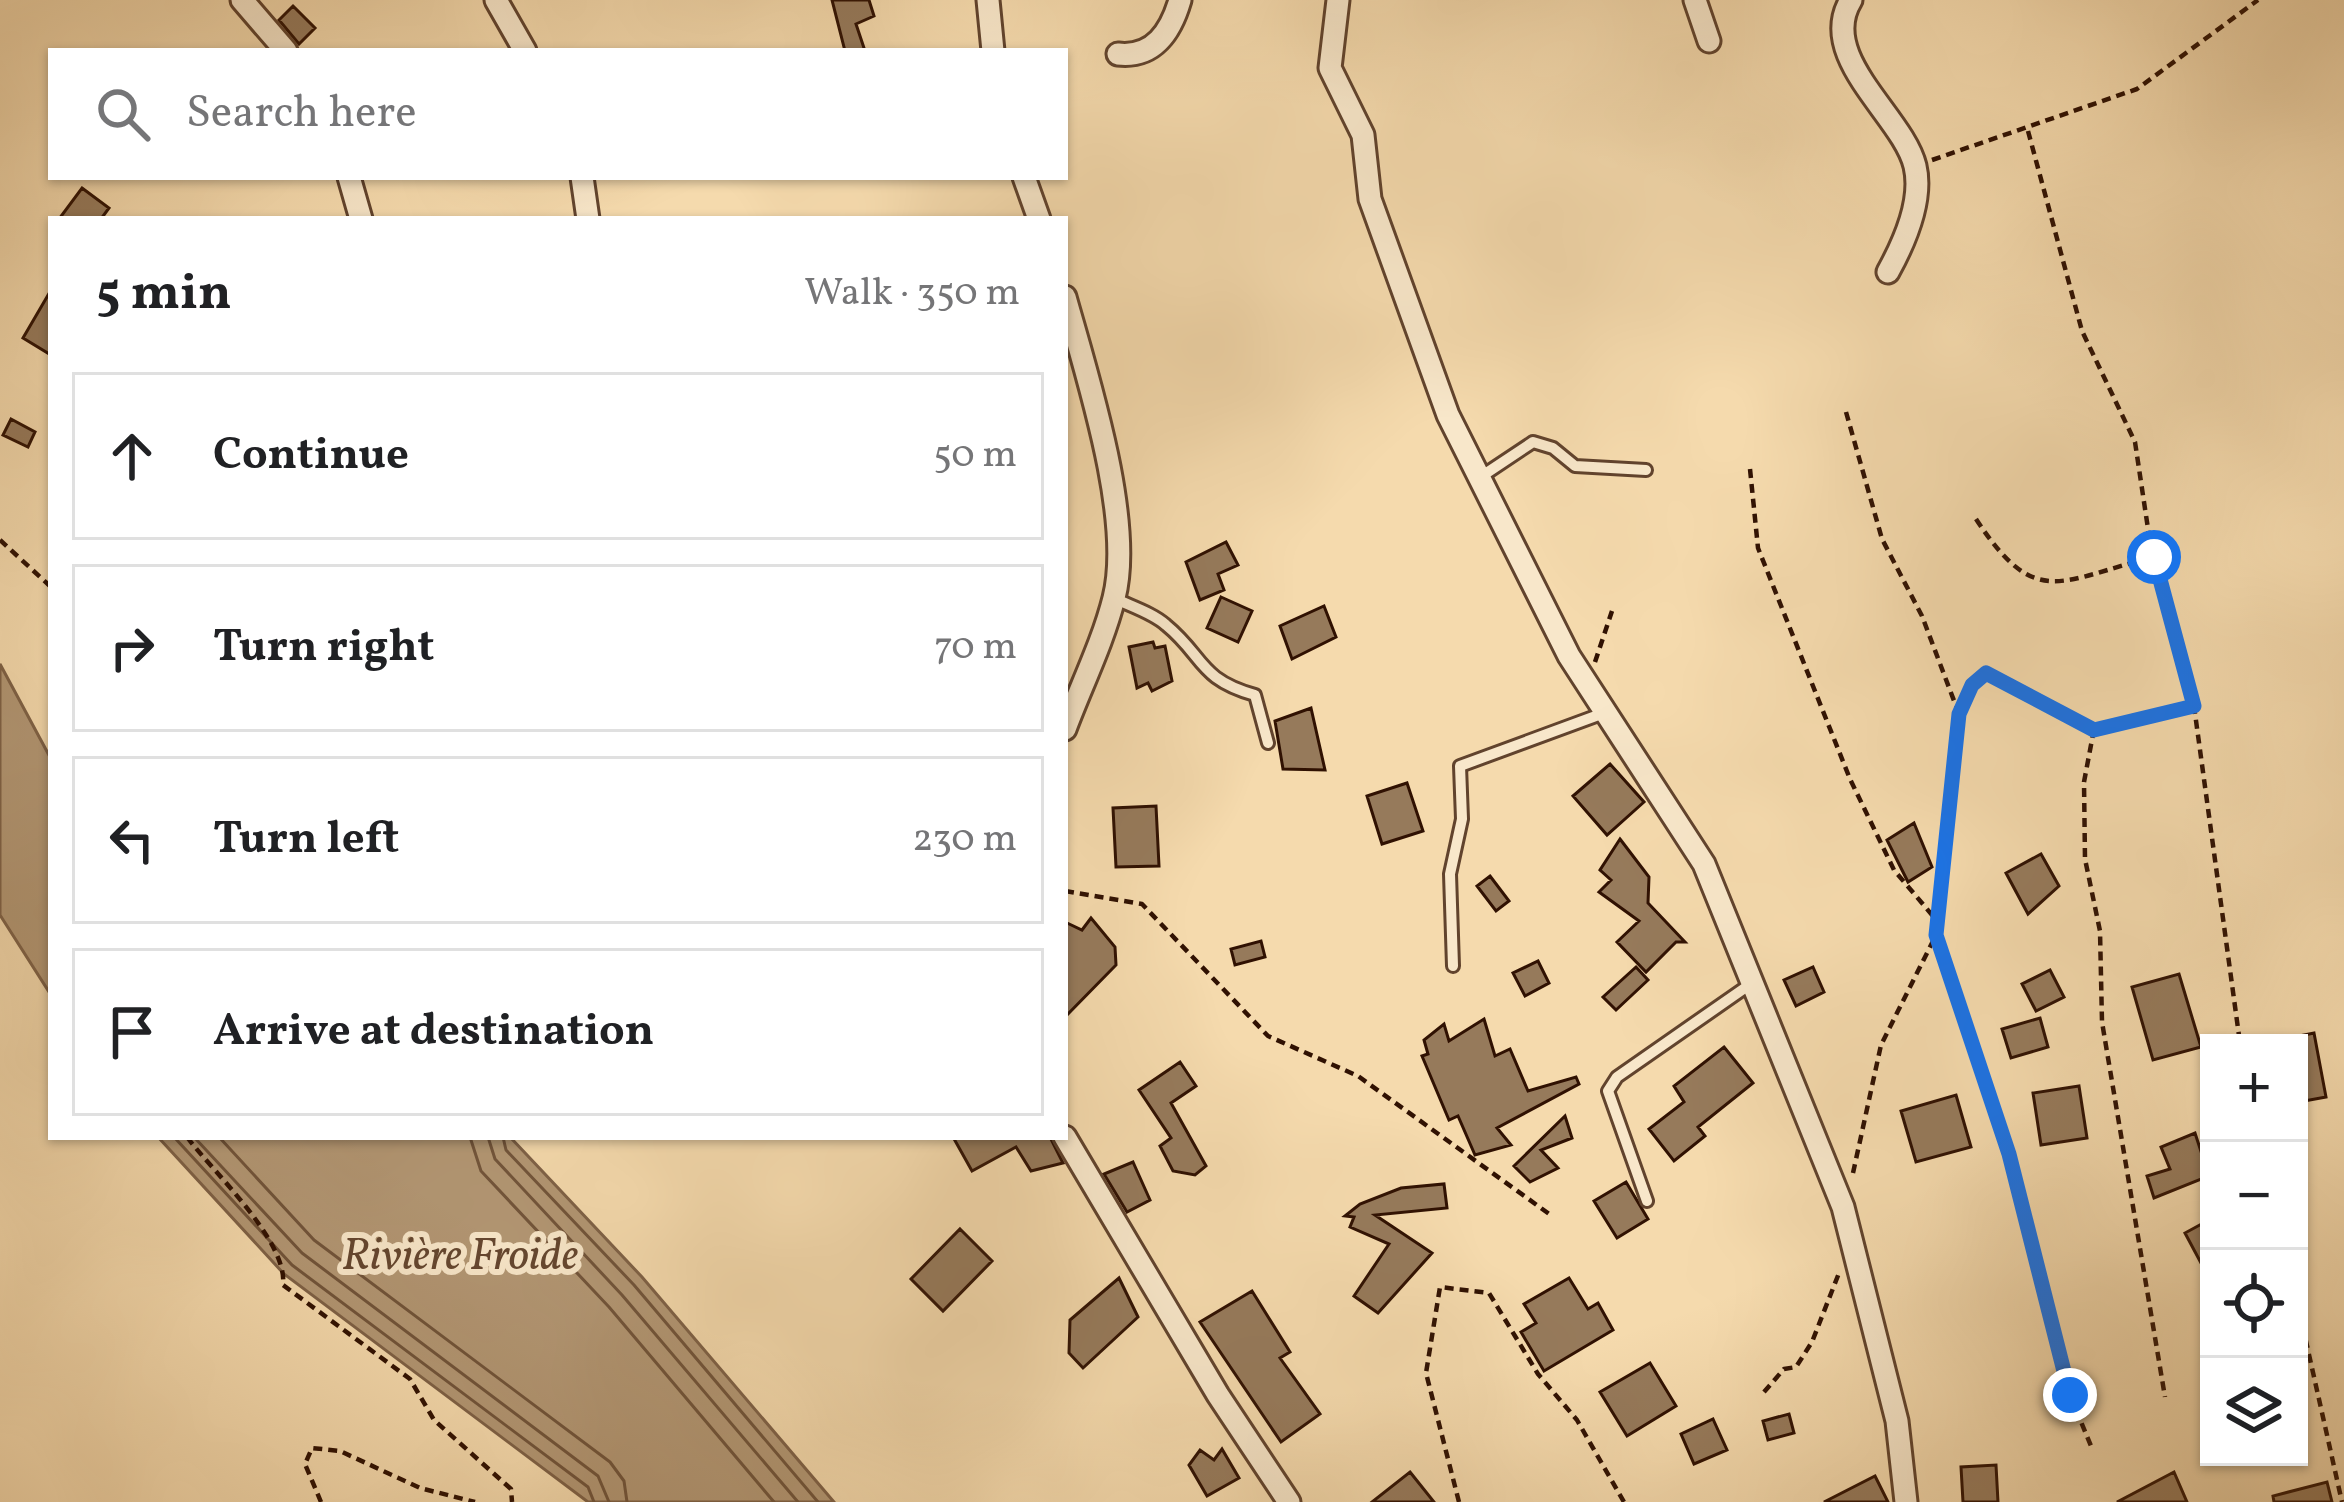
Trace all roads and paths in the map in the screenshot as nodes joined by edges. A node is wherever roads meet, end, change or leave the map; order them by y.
1 (242, 0) edge
2 (496, 0) edge
3 (988, 0) edge
4 (1180, 0) edge
5 (1338, 0) edge
6 (1695, 0) edge
7 (1852, 0) edge
8 (2258, 0) edge
9 (1709, 41) dead end
10 (283, 48) edge
11 (523, 48) edge
12 (993, 48) edge
13 (1118, 54) dead end
14 (2028, 130) junction
15 (1915, 165) junction
16 (350, 180) edge
17 (582, 180) edge
18 (1025, 180) edge
19 (360, 216) edge
20 (588, 216) edge
21 (1038, 216) edge
22 (1888, 272) dead end
23 (1068, 309) edge
24 (1846, 412) dead end
25 (1750, 469) dead end
26 (1646, 470) dead end
27 (1482, 476) junction
28 (1976, 519) dead end
29 (0, 540) edge
30 (2154, 557) junction
31 (48, 584) edge
32 (1114, 598) junction
33 (1612, 611) dead end
34 (1587, 686) junction
35 (2194, 706) junction
36 (1604, 713) junction
37 (1959, 714) junction
38 (1068, 721) edge
39 (2094, 730) junction
40 (1268, 742) dead end
41 (1068, 892) edge
42 (1938, 922) junction
43 (1936, 935) junction
44 (1453, 966) dead end
45 (1755, 981) junction
46 (2239, 1034) edge
47 (190, 1140) edge
48 (1067, 1140) edge
49 (1647, 1201) dead end
50 (1843, 1207) junction
51 (1552, 1216) dead end
52 (1855, 1247) junction
53 (2308, 1350) edge
54 (1764, 1392) dead end
55 (2165, 1397) dead end
56 (2091, 1446) dead end
57 (321, 1502) edge
58 (475, 1502) edge
59 (512, 1502) edge
60 (1289, 1502) edge
61 (1459, 1502) edge
62 (1624, 1502) edge
63 (1906, 1502) edge
64 (2342, 1502) edge

1 - 10 street
2 - 11 street
3 - 12 street
4 - 13 street
5 - 27 street
6 - 9 street
7 - 15 street
8 - 14 path
14 - 15 path
14 - 30 path
15 - 22 street
16 - 19 street
17 - 20 street
18 - 21 street
23 - 32 street
24 - 37 path
25 - 42 path
26 - 27 lane
27 - 34 street
28 - 30 path
29 - 31 path
30 - 35 path
32 - 38 street
32 - 40 lane
33 - 34 path
34 - 36 street
35 - 39 path
35 - 46 path
36 - 44 lane
36 - 45 street
37 - 39 path
37 - 42 path
39 - 55 path
41 - 51 path
42 - 43 path
43 - 50 path
43 - 56 path
45 - 49 lane
45 - 50 street
47 - 59 path
48 - 60 street
50 - 52 street
52 - 54 path
52 - 63 street
53 - 64 path
57 - 58 path
61 - 62 path

